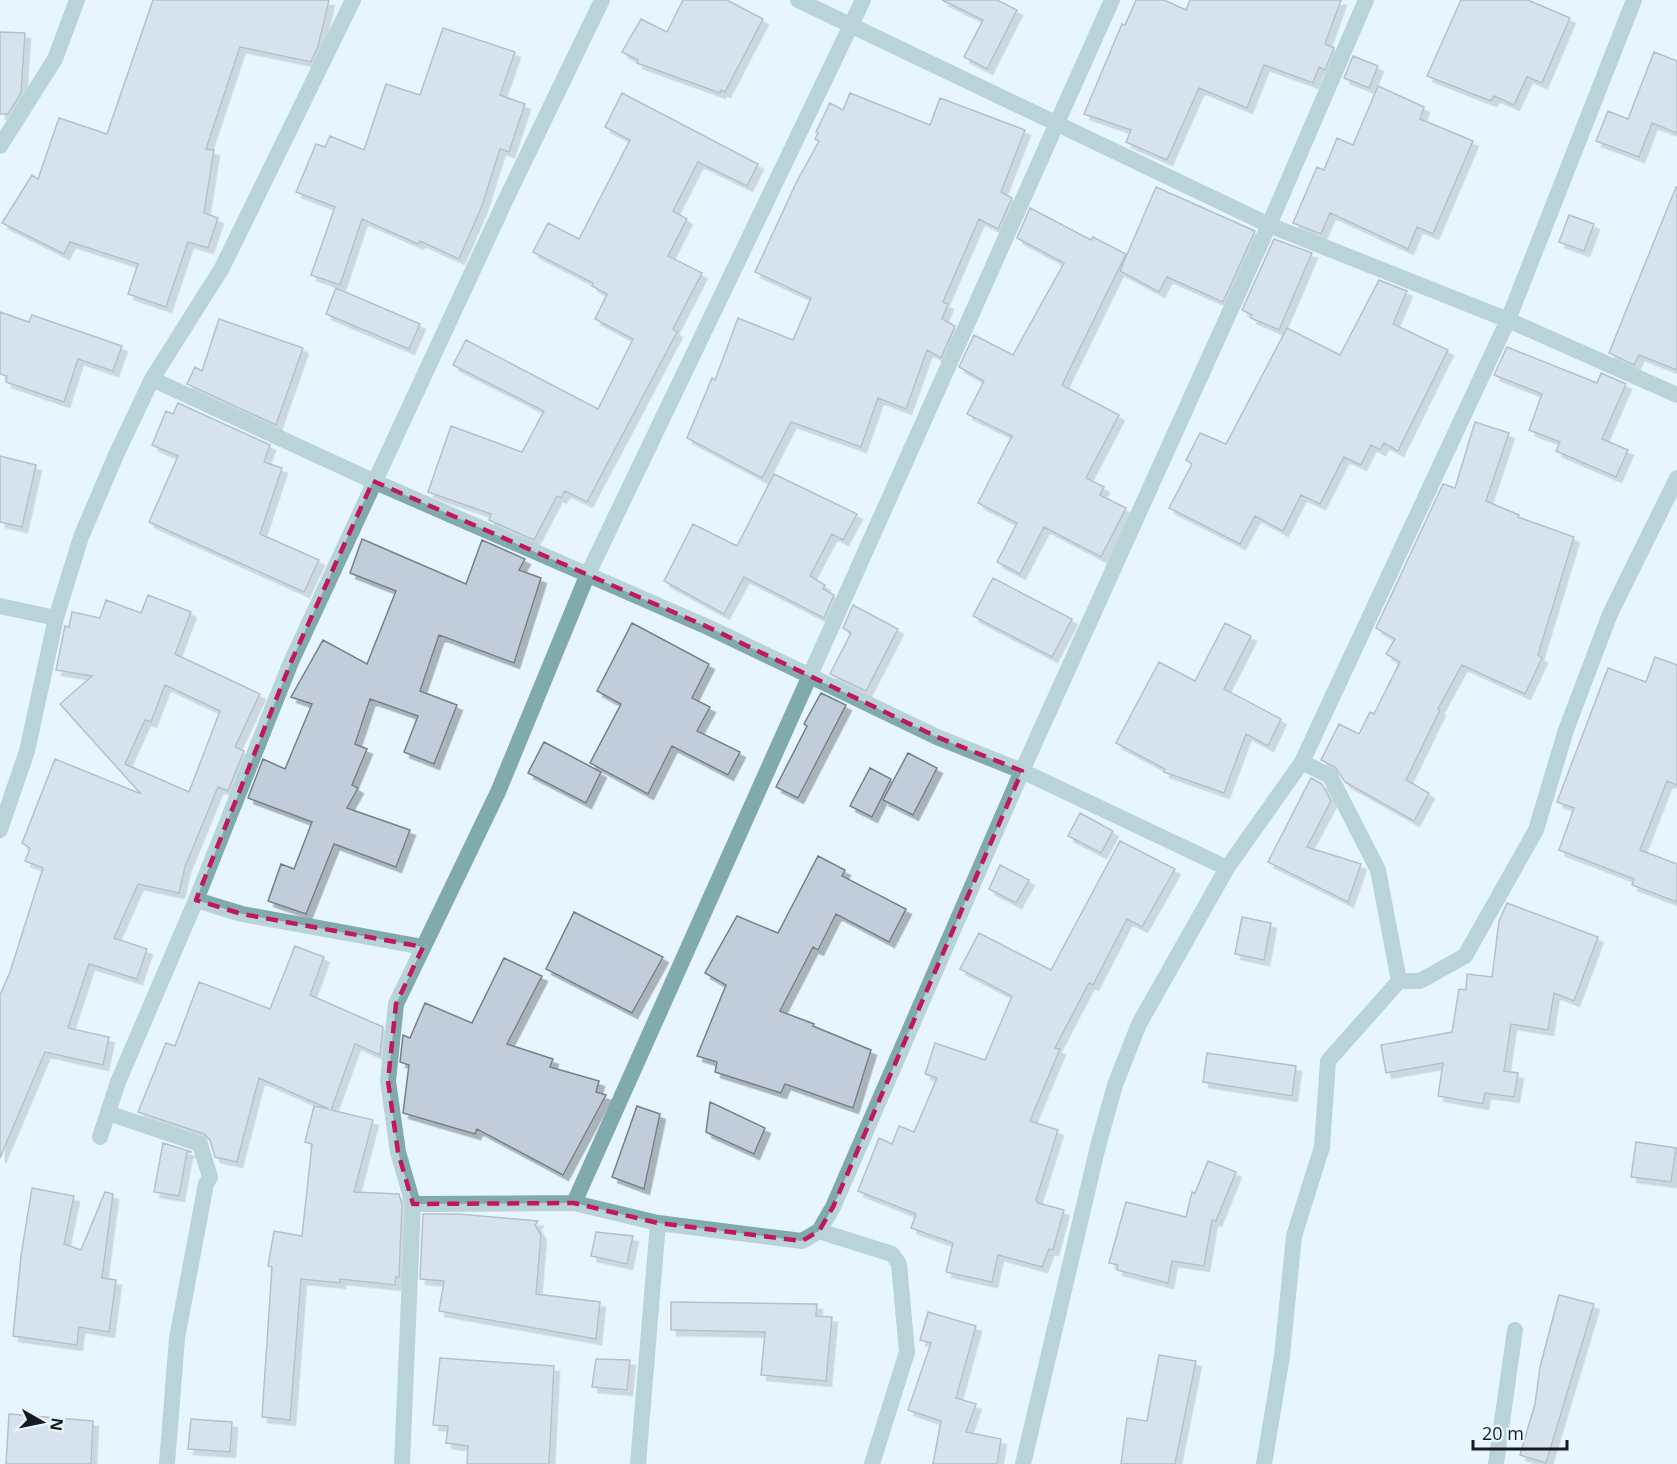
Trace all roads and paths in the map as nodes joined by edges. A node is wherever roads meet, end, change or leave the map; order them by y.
1 (77, 0) edge
2 (353, 0) edge
3 (602, 0) edge
4 (798, 0) edge
5 (863, 0) edge
6 (1112, 0) edge
7 (1366, 0) edge
8 (1634, 0) edge
9 (853, 26) junction
10 (1057, 123) junction
11 (0, 146) edge
12 (1269, 225) junction
13 (1508, 320) junction
14 (152, 379) junction
15 (1677, 395) edge
16 (1677, 478) edge
17 (373, 482) junction
18 (587, 576) junction
19 (0, 606) edge
20 (56, 618) junction
21 (810, 675) junction
22 (1302, 762) junction
23 (1022, 771) junction
24 (0, 830) edge
25 (1227, 868) junction
26 (196, 900) junction
27 (423, 947) junction
28 (1399, 981) junction
29 (108, 1113) junction
30 (100, 1137) dead end
31 (574, 1203) junction
32 (413, 1204) junction
33 (658, 1223) junction
34 (819, 1231) junction
35 (1515, 1330) dead end
36 (167, 1464) edge
37 (402, 1464) edge
38 (638, 1464) edge
39 (872, 1464) edge
40 (1023, 1464) edge
41 (1264, 1464) edge
42 (1496, 1464) edge

1 - 11 street
2 - 14 street
3 - 17 street
4 - 9 street
5 - 9 street
6 - 10 street
7 - 12 street
8 - 13 street
9 - 10 street
9 - 18 street
10 - 12 street
10 - 21 street
12 - 13 street
12 - 23 street
13 - 15 street
13 - 22 street
14 - 17 street
14 - 20 street
16 - 28 street
17 - 18 street
17 - 26 street
18 - 21 street
18 - 27 street
19 - 20 street
20 - 24 street
21 - 23 street
21 - 31 street
22 - 25 street
22 - 28 street
23 - 25 street
23 - 34 street
25 - 40 street
26 - 27 street
26 - 29 street
27 - 32 street
28 - 41 street
29 - 30 street
29 - 36 street
31 - 32 street
31 - 33 street
32 - 37 street
33 - 34 street
33 - 38 street
34 - 39 street
35 - 42 street

